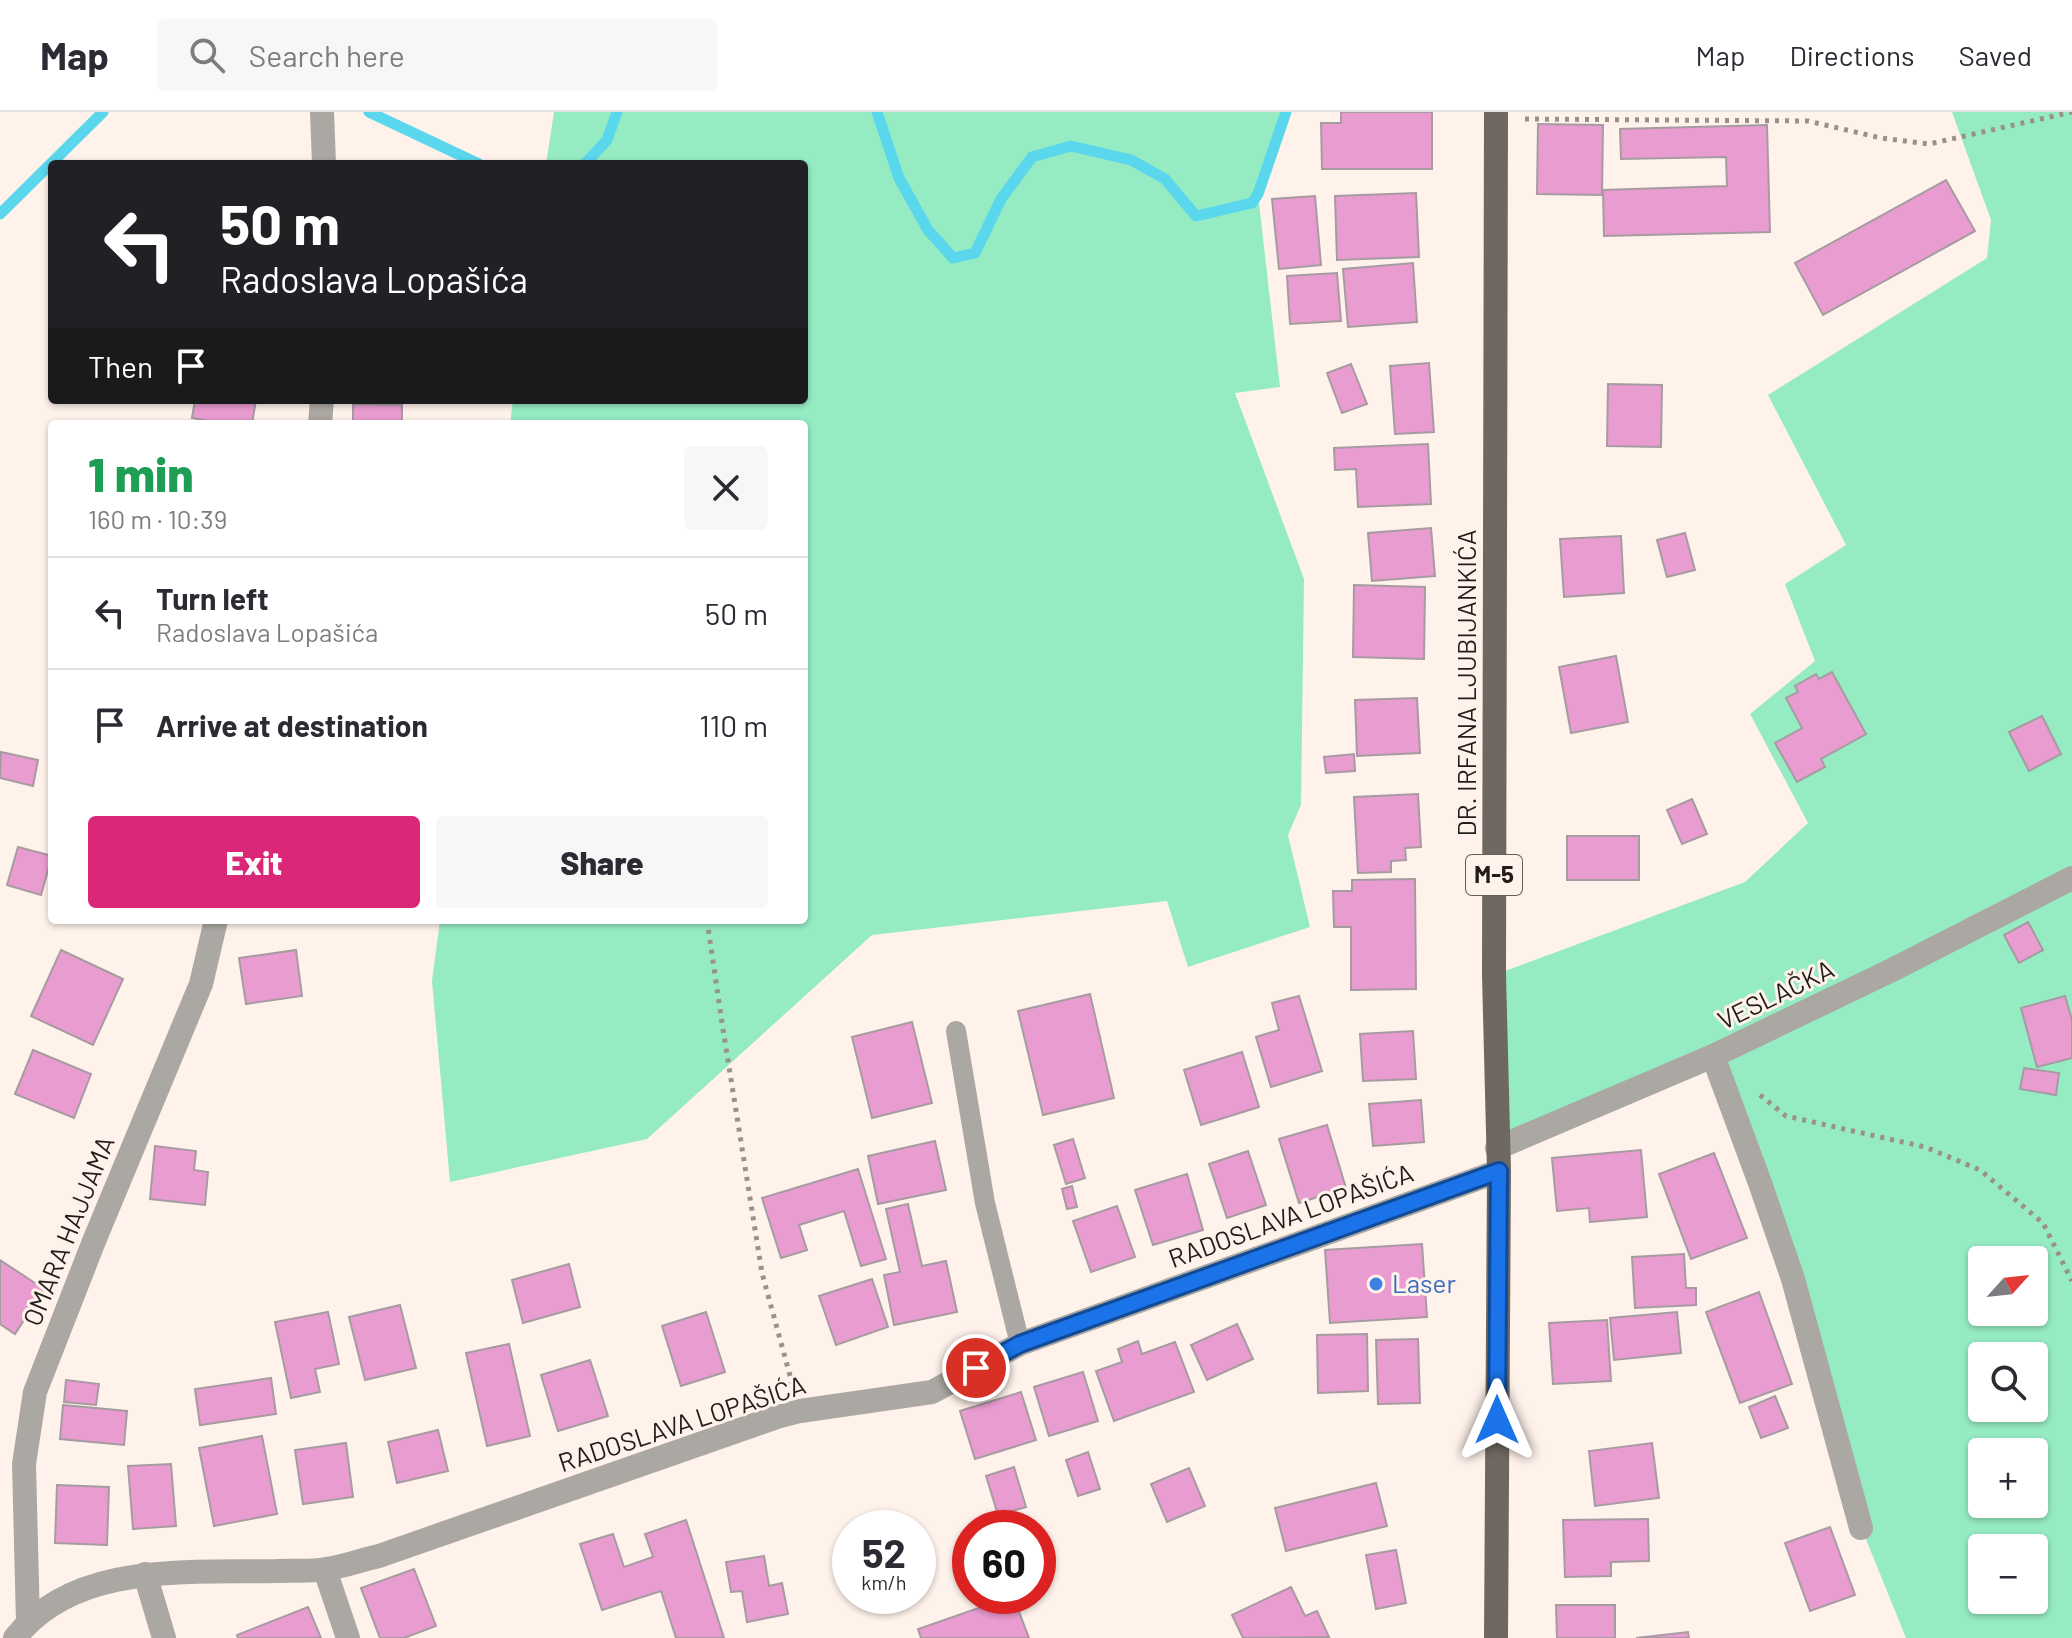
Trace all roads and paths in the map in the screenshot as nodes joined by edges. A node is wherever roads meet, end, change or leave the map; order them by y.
1 (2072, 112) edge
2 (322, 116) edge
3 (1496, 116) edge
4 (324, 160) edge
5 (2072, 878) edge
6 (215, 924) edge
7 (708, 924) edge
8 (956, 1031) dead end
9 (1713, 1056) junction
10 (1498, 1159) junction
11 (2072, 1281) edge
12 (1020, 1344) junction
13 (800, 1411) junction
14 (1861, 1528) dead end
15 (325, 1570) junction
16 (145, 1574) junction
17 (22, 1630) edge
18 (164, 1638) edge
19 (348, 1638) edge
20 (1496, 1638) edge

1 - 3 path
2 - 4 street
3 - 10 main road, DR. IRFANA LJUBIJANKIĆA / M-5
5 - 9 street, VESLAČKA
6 - 17 street, OMARA HAJJAMA
7 - 13 path
8 - 12 lane
9 - 10 street, VESLAČKA
9 - 11 path
9 - 14 street
10 - 12 street, RADOSLAVA LOPAŠIĆA
10 - 20 main road, DR. IRFANA LJUBIJANKIĆA / M-5
12 - 13 street, RADOSLAVA LOPAŠIĆA
13 - 15 street, RADOSLAVA LOPAŠIĆA
15 - 16 street, RADOSLAVA LOPAŠIĆA
15 - 19 street
16 - 17 street, RADOSLAVA LOPAŠIĆA
16 - 18 street

